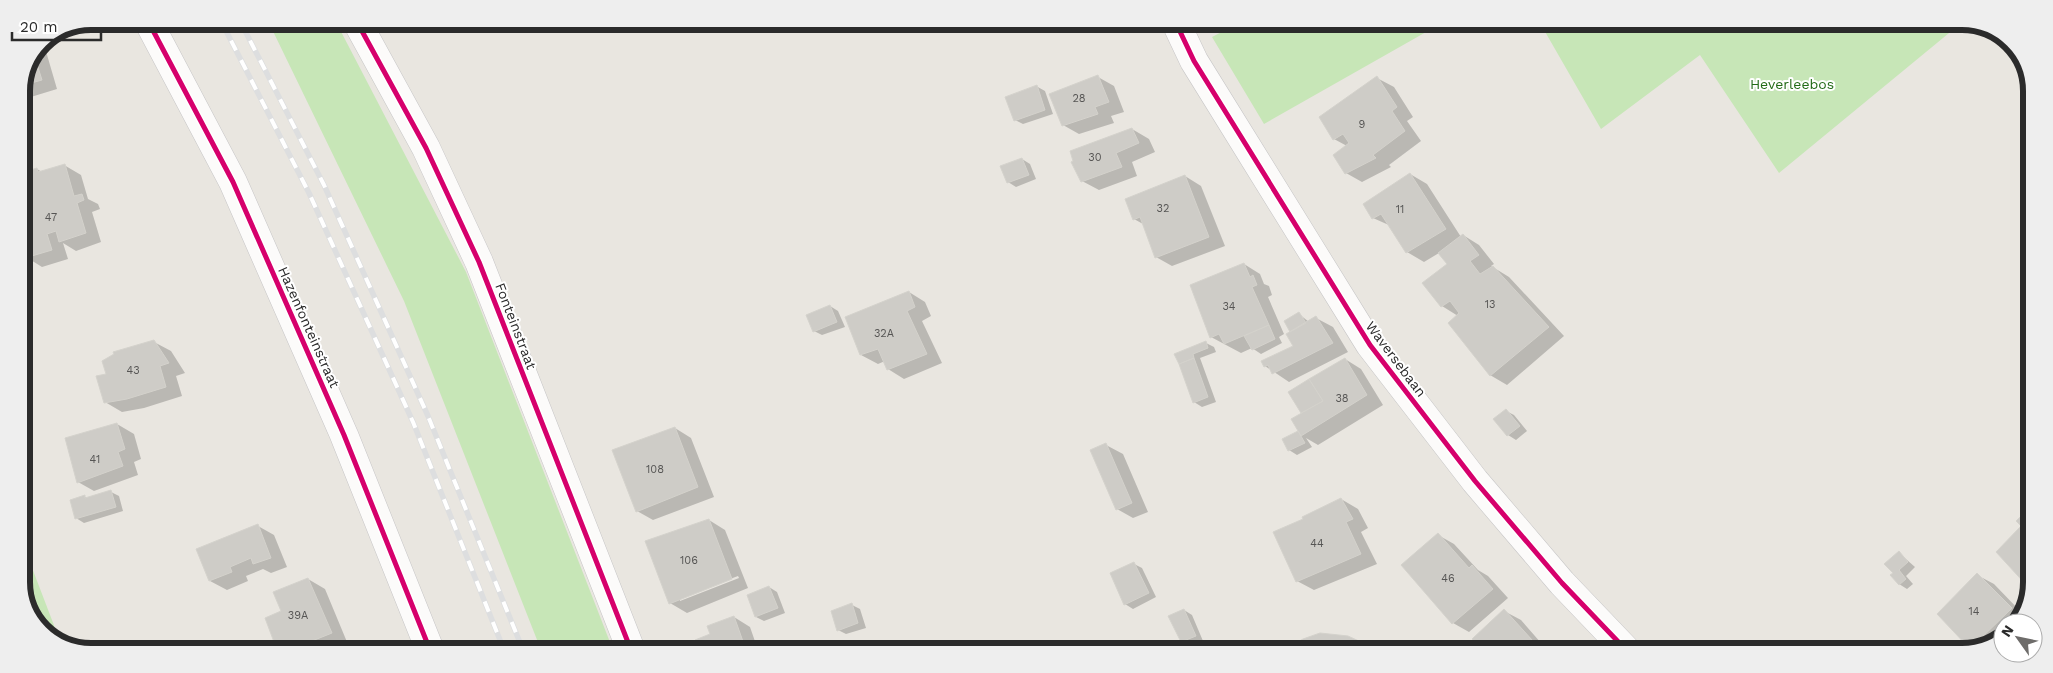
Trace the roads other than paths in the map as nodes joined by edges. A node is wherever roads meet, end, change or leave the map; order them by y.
1 (153, 30) edge
2 (361, 30) edge
3 (1179, 30) edge
4 (427, 643) edge
5 (628, 643) edge
6 (1619, 643) edge

1 - 4 street, Hazenfonteinstraat
2 - 5 street, Fonteinstraat
3 - 6 street, Waversebaan

